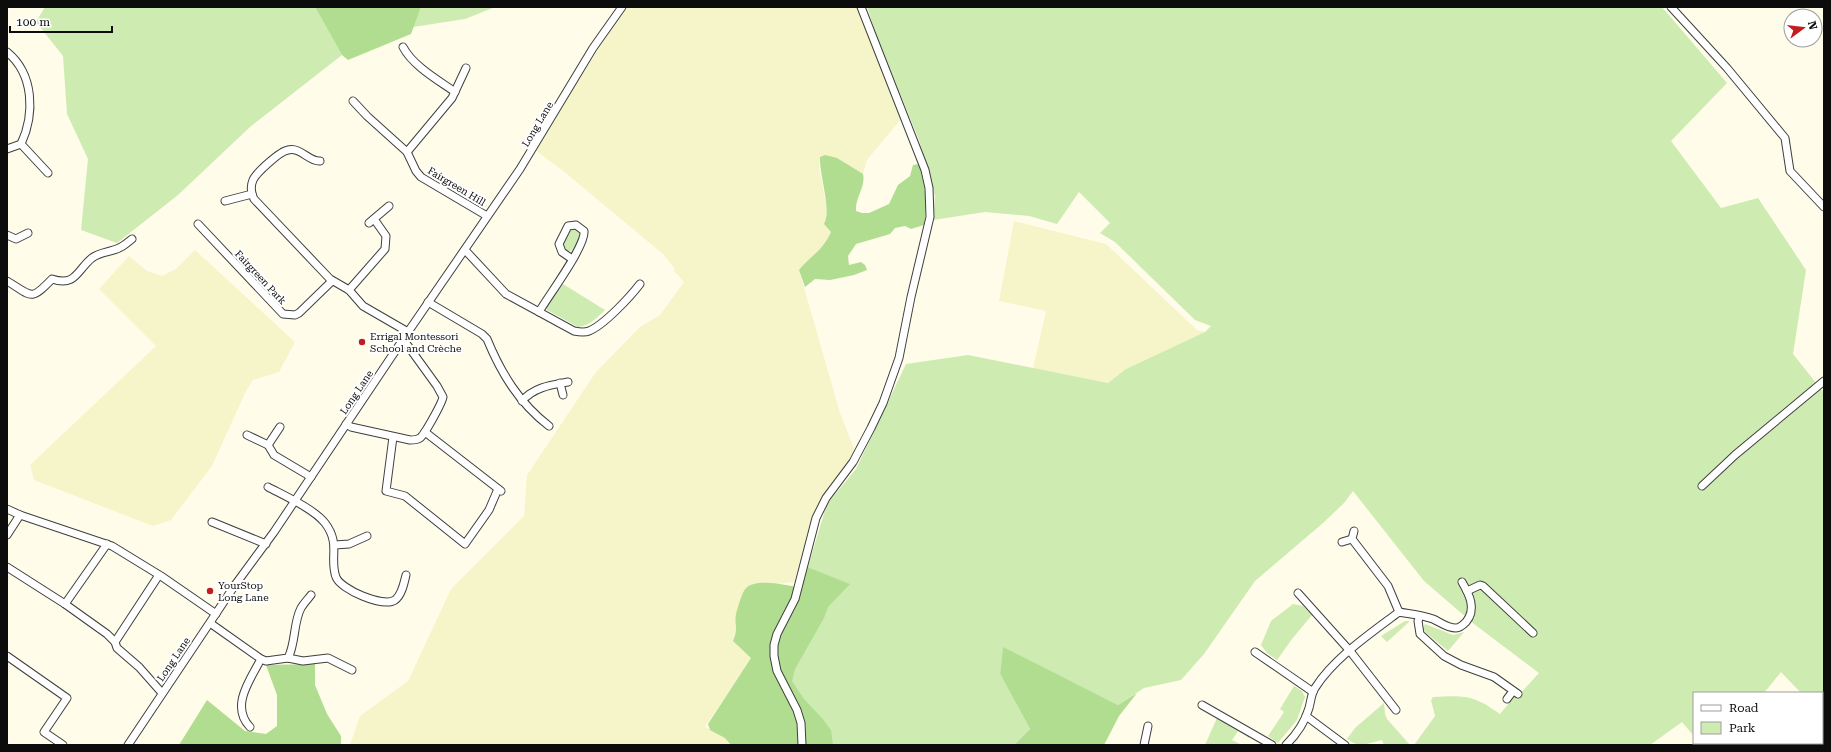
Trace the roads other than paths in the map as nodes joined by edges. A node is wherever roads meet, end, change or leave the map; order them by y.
1 (622, 7) edge
2 (861, 7) edge
3 (1671, 7) edge
4 (403, 47) dead end
5 (7, 52) edge
6 (466, 68) dead end
7 (455, 92) junction
8 (353, 101) dead end
9 (21, 144) junction
10 (7, 149) edge
11 (407, 152) junction
12 (320, 161) dead end
13 (48, 173) dead end
14 (252, 194) junction
15 (225, 201) dead end
16 (389, 206) dead end
17 (1824, 207) edge
18 (487, 216) junction
19 (198, 224) dead end
20 (28, 234) dead end
21 (7, 235) edge
22 (132, 239) dead end
23 (465, 250) junction
24 (572, 259) junction
25 (7, 281) edge
26 (332, 281) junction
27 (640, 284) dead end
28 (349, 290) junction
29 (428, 302) junction
30 (539, 312) junction
31 (408, 332) junction
32 (403, 339) junction
33 (1824, 381) edge
34 (568, 382) dead end
35 (560, 383) junction
36 (563, 395) dead end
37 (522, 401) junction
38 (346, 424) junction
39 (548, 426) dead end
40 (280, 427) dead end
41 (425, 432) junction
42 (247, 435) dead end
43 (393, 437) junction
44 (268, 445) junction
45 (311, 477) junction
46 (1702, 486) dead end
47 (268, 488) dead end
48 (295, 500) junction
49 (7, 510) edge
50 (20, 515) junction
51 (212, 522) dead end
52 (1354, 531) dead end
53 (7, 536) edge
54 (367, 536) dead end
55 (1352, 539) junction
56 (1342, 542) dead end
57 (107, 544) junction
58 (266, 544) junction
59 (335, 545) junction
60 (7, 567) edge
61 (159, 575) junction
62 (406, 575) dead end
63 (1462, 582) dead end
64 (1467, 591) junction
65 (1298, 593) dead end
66 (311, 595) dead end
67 (65, 604) junction
68 (1399, 612) junction
69 (216, 614) junction
70 (1420, 616) junction
71 (210, 623) junction
72 (1533, 633) dead end
73 (115, 642) junction
74 (1350, 651) junction
75 (1255, 652) dead end
76 (7, 656) edge
77 (288, 658) junction
78 (261, 659) junction
79 (352, 670) dead end
80 (1313, 692) junction
81 (162, 693) junction
82 (1507, 699) dead end
83 (1202, 705) dead end
84 (1396, 710) dead end
85 (1306, 716) junction
86 (1148, 726) dead end
87 (250, 727) dead end
88 (63, 745) edge
89 (128, 745) edge
90 (802, 745) edge
91 (1144, 745) edge
92 (1272, 745) edge
93 (1286, 745) edge
94 (1345, 745) edge

1 - 18 street, Long Lane
2 - 90 street
3 - 17 street
4 - 7 street
5 - 9 street
6 - 7 street
7 - 11 street
8 - 11 street, Fairgreen Hill
9 - 10 street
9 - 13 street
11 - 18 street, Fairgreen Hill
12 - 14 street
14 - 15 street
14 - 26 street
16 - 28 street
18 - 23 street, Long Lane
19 - 26 street, Fairgreen Park
20 - 21 street
22 - 25 street
23 - 29 street, Long Lane
23 - 30 street
24 - 24 street
24 - 30 street
26 - 28 street
27 - 30 street
28 - 31 street
29 - 31 street, Long Lane
29 - 37 street
31 - 32 street, Long Lane
32 - 38 street, Long Lane
32 - 41 street
33 - 46 street
34 - 35 street
35 - 36 street
35 - 37 street
37 - 39 street
38 - 43 street
38 - 45 street, Long Lane
40 - 44 street
41 - 43 street
41 - 43 street
42 - 44 street
44 - 45 street
45 - 48 street, Long Lane
47 - 48 street
48 - 58 street, Long Lane
48 - 59 street
49 - 50 street
50 - 53 street
50 - 57 street
51 - 58 street
52 - 55 street
54 - 59 street
55 - 56 street
55 - 68 street
57 - 61 street
57 - 67 street
58 - 69 street, Long Lane
59 - 62 street
60 - 67 street
61 - 69 street
61 - 73 street
63 - 64 street
64 - 70 street
64 - 72 street
65 - 74 street
66 - 77 street
67 - 73 street
68 - 70 street
68 - 74 street
69 - 71 street, Long Lane
70 - 82 street
71 - 78 street
71 - 81 street, Long Lane
73 - 81 street
74 - 80 street
74 - 84 street
75 - 80 street
76 - 88 street
77 - 78 street
77 - 79 street
78 - 87 street
80 - 85 street
81 - 89 street, Long Lane
83 - 92 street
85 - 93 street
85 - 94 street
86 - 91 street

